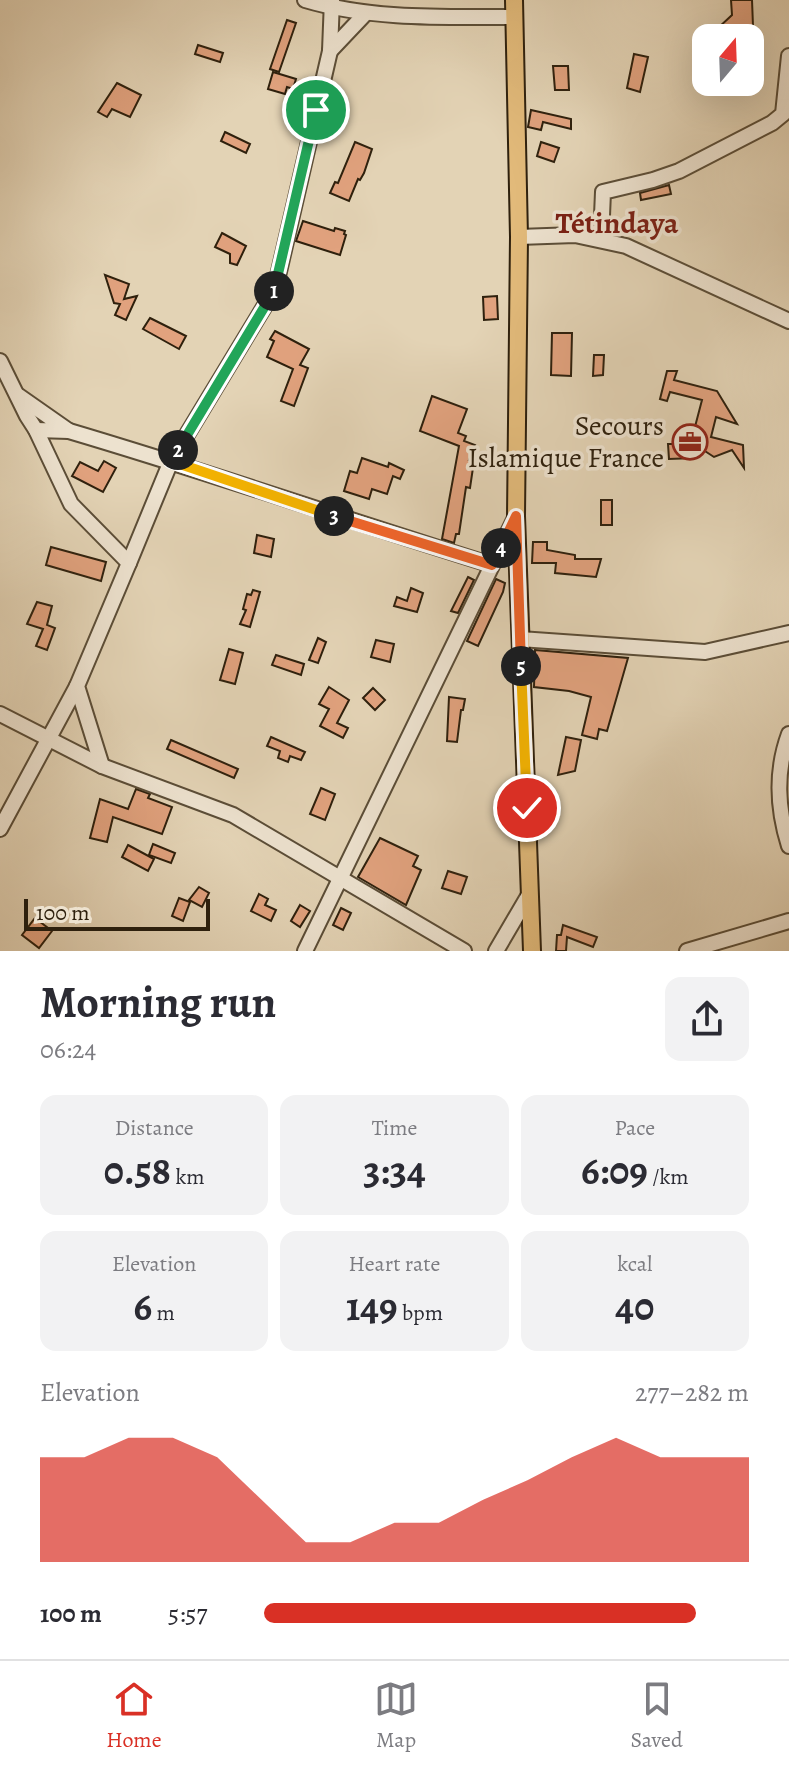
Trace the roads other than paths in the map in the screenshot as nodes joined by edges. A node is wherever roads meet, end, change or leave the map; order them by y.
1 (305, 0) edge
2 (332, 4) edge
3 (514, 8) edge
4 (366, 13) junction
5 (330, 51) junction
6 (789, 56) edge
7 (786, 112) edge
8 (519, 237) junction
9 (601, 239) junction
10 (789, 321) edge
11 (0, 361) edge
12 (16, 393) junction
13 (36, 430) junction
14 (69, 431) junction
15 (171, 461) junction
16 (516, 516) junction
17 (129, 563) junction
18 (492, 565) junction
19 (789, 633) edge
20 (520, 639) junction
21 (77, 686) junction
22 (0, 714) edge
23 (789, 734) edge
24 (49, 741) junction
25 (102, 766) junction
26 (0, 829) edge
27 (789, 846) edge
28 (341, 879) junction
29 (530, 893) junction
30 (789, 921) edge
31 (305, 951) edge
32 (464, 951) edge
33 (496, 951) edge
34 (532, 951) edge
35 (687, 951) edge

1 - 2 street
2 - 4 street
2 - 5 street
3 - 4 street
3 - 8 main road
4 - 5 street
5 - 15 street
6 - 7 street
7 - 9 street
8 - 9 street
8 - 16 main road
9 - 10 street
11 - 12 street
12 - 13 street
12 - 14 street
13 - 14 street
13 - 17 street
14 - 15 street
15 - 17 street
15 - 18 street
16 - 18 street
16 - 20 main road
17 - 21 street
18 - 28 street
19 - 20 street
20 - 29 main road
21 - 24 street
21 - 25 street
22 - 24 street
23 - 27 street
24 - 25 street
24 - 26 street
25 - 28 street
28 - 31 street
28 - 32 street
29 - 33 street
29 - 34 main road
30 - 35 street

